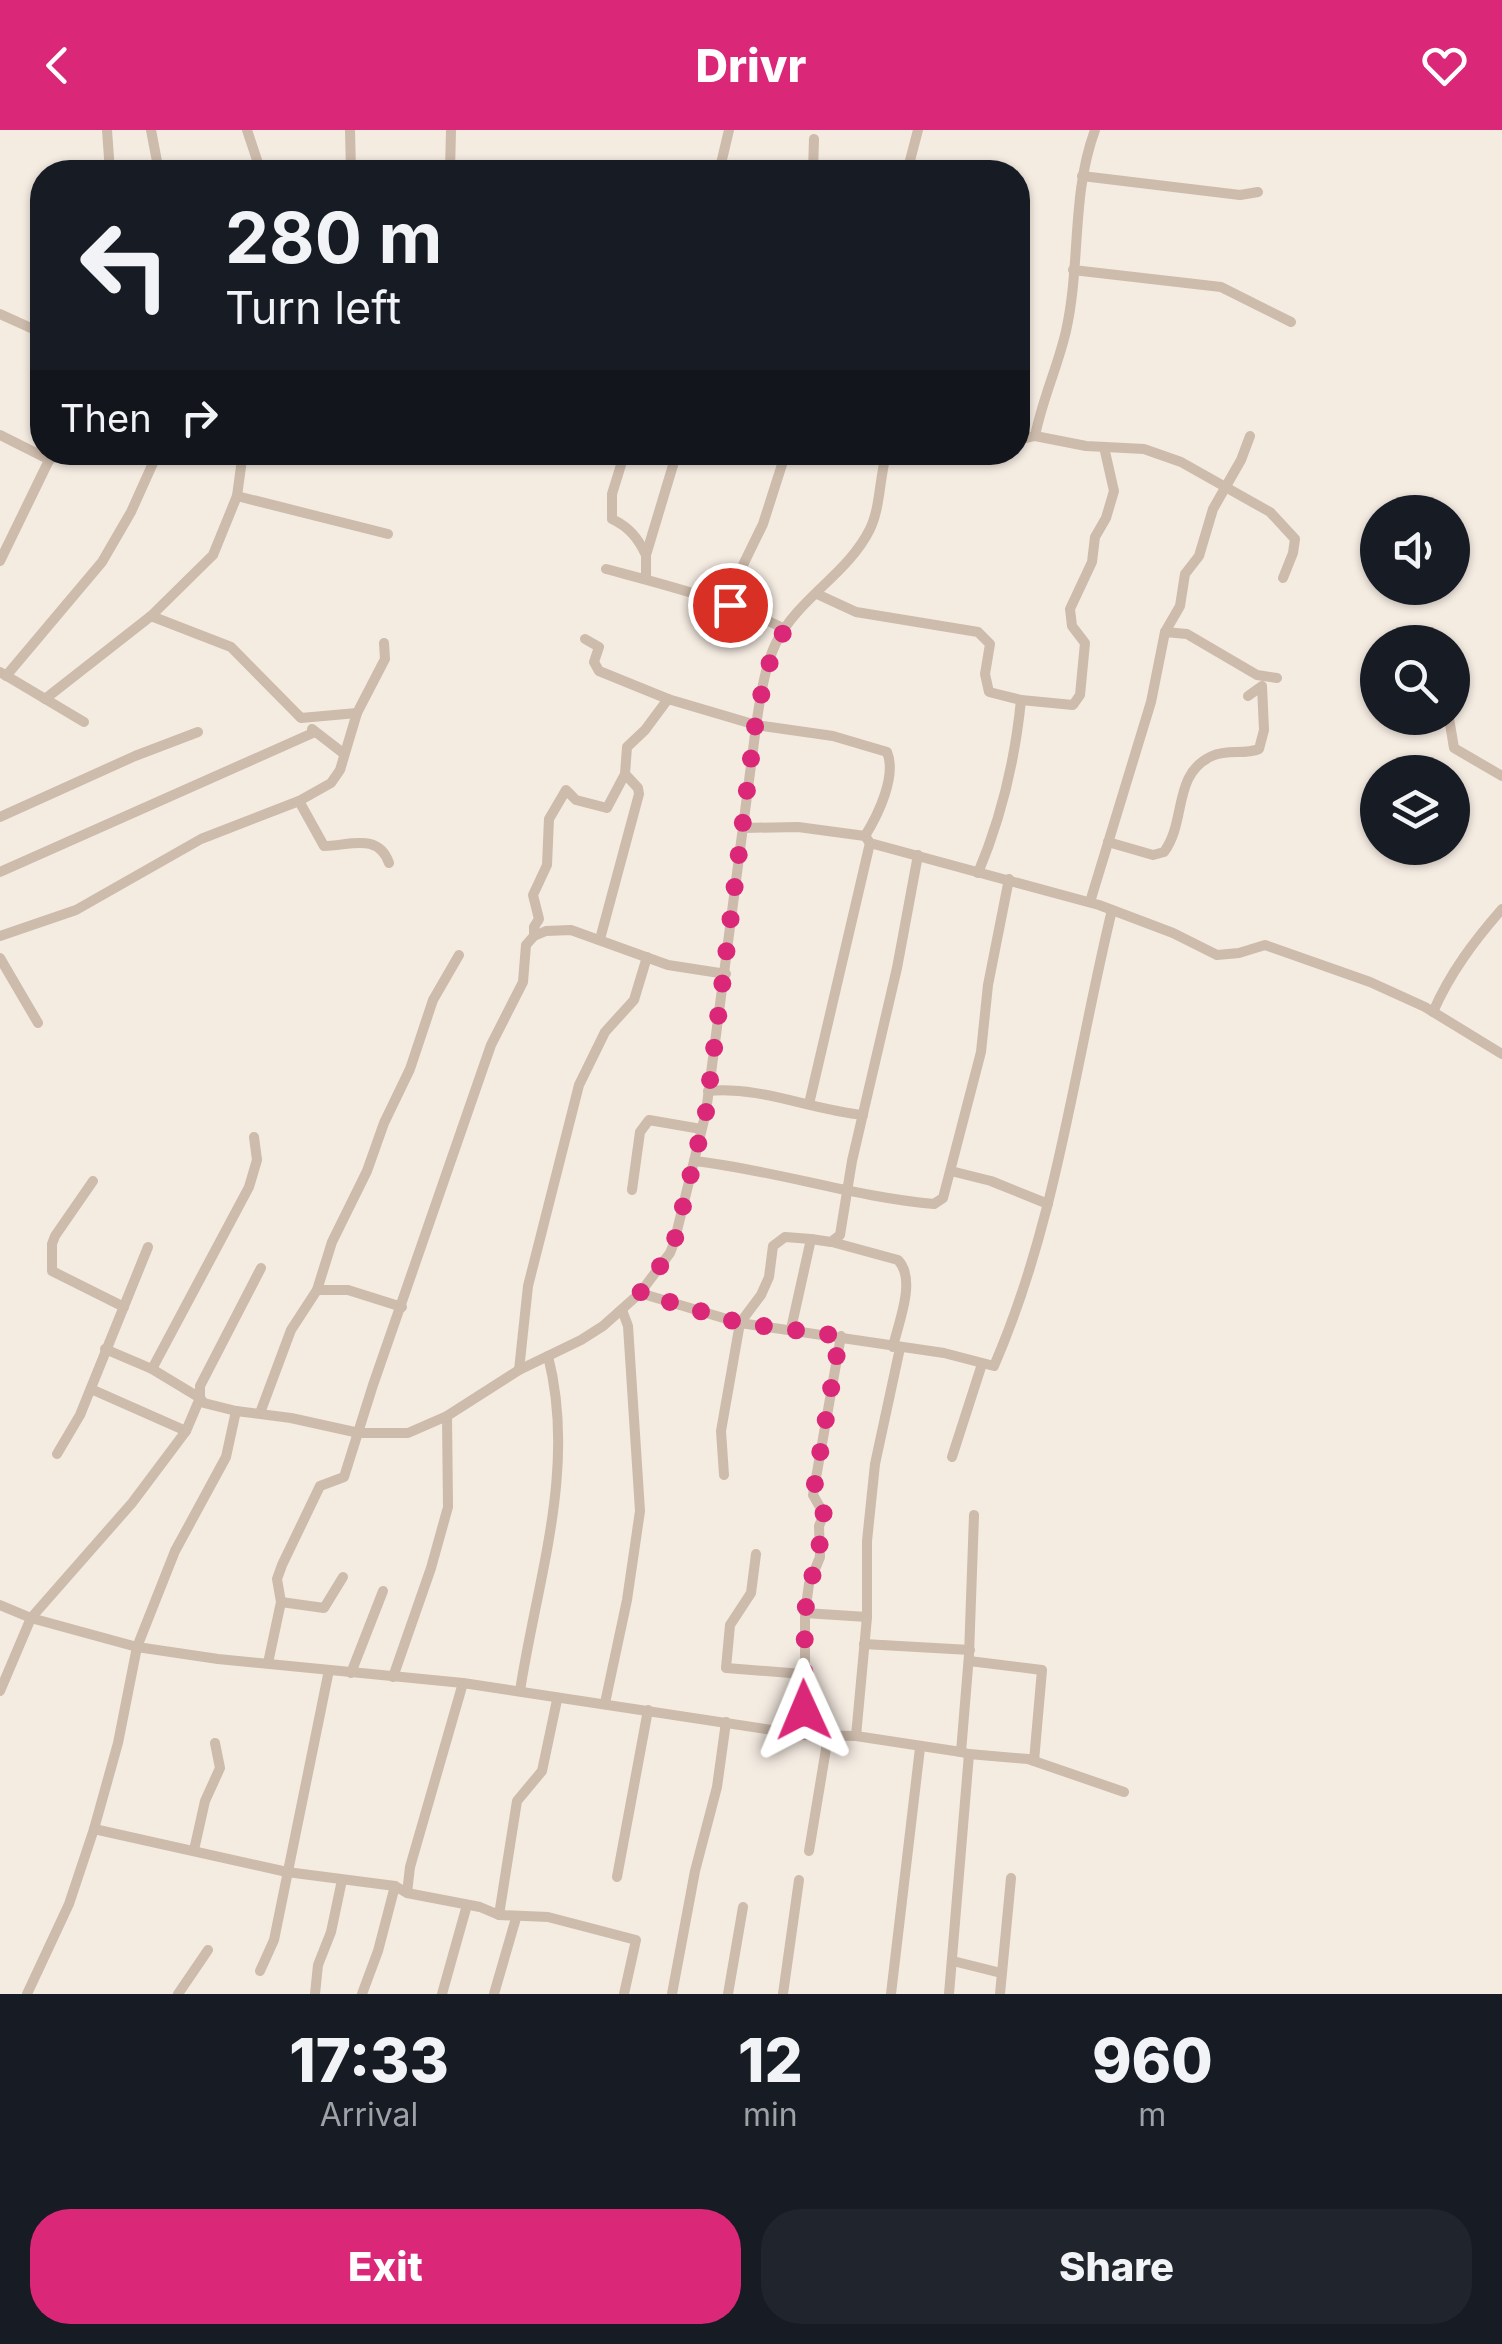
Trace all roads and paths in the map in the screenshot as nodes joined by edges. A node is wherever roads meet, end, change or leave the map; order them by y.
1 (108, 130) edge
2 (151, 130) edge
3 (247, 130) edge
4 (350, 130) edge
5 (450, 130) edge
6 (729, 130) edge
7 (918, 130) edge
8 (1095, 130) edge
9 (814, 139) dead end
10 (109, 160) edge
11 (156, 160) edge
12 (257, 160) edge
13 (351, 160) edge
14 (450, 160) edge
15 (722, 160) edge
16 (813, 160) edge
17 (909, 160) edge
18 (1082, 176) junction
19 (1258, 192) dead end
20 (1073, 270) junction
21 (0, 314) edge
22 (1291, 322) dead end
23 (30, 328) edge
24 (0, 434) edge
25 (1034, 436) junction
26 (1250, 436) dead end
27 (1030, 437) edge
28 (30, 447) edge
29 (1104, 447) junction
30 (47, 465) edge
31 (152, 465) edge
32 (241, 465) edge
33 (621, 465) edge
34 (673, 465) edge
35 (782, 465) edge
36 (884, 465) edge
37 (1225, 489) junction
38 (237, 496) junction
39 (388, 534) dead end
40 (646, 555) junction
41 (0, 561) edge
42 (606, 569) dead end
43 (646, 577) junction
44 (1283, 578) dead end
45 (817, 594) junction
46 (730, 605) junction
47 (151, 616) junction
48 (785, 630) junction
49 (1165, 632) junction
50 (585, 639) dead end
51 (384, 643) dead end
52 (3, 674) edge
53 (1277, 678) dead end
54 (1248, 696) dead end
55 (668, 699) junction
56 (45, 700) junction
57 (1021, 700) junction
58 (357, 713) junction
59 (301, 718) junction
60 (84, 722) dead end
61 (756, 725) junction
62 (198, 732) dead end
63 (315, 732) junction
64 (1452, 735) edge
65 (343, 752) junction
66 (625, 774) junction
67 (1502, 776) edge
68 (300, 801) junction
69 (0, 817) edge
70 (743, 828) junction
71 (867, 840) junction
72 (1108, 842) junction
73 (918, 855) junction
74 (389, 863) dead end
75 (0, 872) edge
76 (978, 873) junction
77 (1009, 879) junction
78 (1090, 902) junction
79 (1502, 909) edge
80 (1112, 910) junction
81 (0, 936) edge
82 (534, 936) junction
83 (600, 939) junction
84 (460, 956) dead end
85 (648, 957) junction
86 (0, 958) edge
87 (726, 974) junction
88 (1433, 1012) junction
89 (38, 1023) dead end
90 (1502, 1054) edge
91 (708, 1091) junction
92 (809, 1104) junction
93 (863, 1115) junction
94 (702, 1129) junction
95 (254, 1138) dead end
96 (694, 1162) junction
97 (951, 1171) junction
98 (93, 1181) dead end
99 (632, 1190) dead end
100 (847, 1192) junction
101 (1048, 1204) junction
102 (812, 1239) junction
103 (831, 1242) junction
104 (148, 1247) dead end
105 (261, 1268) dead end
106 (317, 1290) junction
107 (640, 1293) junction
108 (124, 1307) junction
109 (402, 1307) junction
110 (622, 1310) junction
111 (740, 1323) junction
112 (791, 1328) junction
113 (840, 1336) junction
114 (896, 1347) junction
115 (105, 1349) junction
116 (548, 1356) junction
117 (982, 1364) junction
118 (152, 1369) junction
119 (519, 1370) junction
120 (91, 1388) junction
121 (200, 1398) junction
122 (236, 1411) junction
123 (260, 1413) junction
124 (447, 1416) junction
125 (186, 1431) junction
126 (359, 1433) junction
127 (57, 1454) dead end
128 (952, 1457) dead end
129 (724, 1476) dead end
130 (974, 1514) dead end
131 (756, 1554) dead end
132 (343, 1577) dead end
133 (382, 1591) dead end
134 (281, 1602) junction
135 (0, 1605) edge
136 (805, 1613) junction
137 (866, 1617) junction
138 (31, 1618) junction
139 (864, 1644) junction
140 (137, 1648) junction
141 (969, 1656) junction
142 (268, 1663) junction
143 (329, 1670) junction
144 (350, 1673) junction
145 (804, 1674) junction
146 (393, 1677) junction
147 (463, 1683) junction
148 (0, 1691) edge
149 (520, 1691) junction
150 (556, 1700) junction
151 (605, 1703) junction
152 (648, 1710) junction
153 (726, 1722) junction
154 (805, 1735) junction
155 (856, 1736) junction
156 (828, 1737) junction
157 (215, 1742) dead end
158 (920, 1748) junction
159 (965, 1753) junction
160 (1034, 1761) junction
161 (1124, 1792) dead end
162 (94, 1829) junction
163 (194, 1850) junction
164 (809, 1850) dead end
165 (287, 1872) junction
166 (618, 1877) dead end
167 (1011, 1878) dead end
168 (342, 1880) junction
169 (799, 1880) dead end
170 (395, 1886) junction
171 (407, 1893) junction
172 (467, 1905) junction
173 (743, 1907) dead end
174 (499, 1916) junction
175 (516, 1918) junction
176 (208, 1950) dead end
177 (953, 1961) junction
178 (260, 1971) dead end
179 (1001, 1972) junction
180 (26, 1994) edge
181 (178, 1994) edge
182 (315, 1994) edge
183 (362, 1994) edge
184 (442, 1994) edge
185 (494, 1994) edge
186 (624, 1994) edge
187 (672, 1994) edge
188 (728, 1994) edge
189 (782, 1994) edge
190 (891, 1994) edge
191 (949, 1994) edge
192 (1000, 1994) edge

1 - 10 street
2 - 11 street
3 - 12 street
4 - 13 street
5 - 14 street
6 - 15 street
7 - 17 street
8 - 18 street
9 - 16 street
18 - 19 street
18 - 20 street
20 - 22 street
20 - 25 street
21 - 23 street
24 - 28 street
25 - 27 street
25 - 29 street
26 - 37 street
29 - 37 street
29 - 57 street
30 - 41 street
31 - 52 street
32 - 38 street
33 - 40 street
34 - 40 street
35 - 46 street
36 - 45 street
37 - 44 street
37 - 49 street
38 - 39 street
38 - 47 street
40 - 43 street
42 - 43 street
43 - 46 street
45 - 48 street
45 - 57 street
46 - 48 street
47 - 56 street
47 - 59 street
48 - 61 street
49 - 53 street
49 - 72 street
50 - 55 street
51 - 58 street
52 - 56 street
54 - 72 street
55 - 61 street
55 - 66 street
56 - 60 street
57 - 76 street
58 - 59 street
58 - 65 street
59 - 63 street
61 - 70 street
61 - 71 street
62 - 69 street
63 - 65 street
63 - 75 street
64 - 67 street
65 - 68 street
66 - 82 street
66 - 83 street
68 - 74 street
68 - 81 street
70 - 71 street
70 - 87 street
71 - 73 street
71 - 92 street
72 - 78 street
73 - 76 street
73 - 93 street
76 - 77 street
77 - 78 street
77 - 97 street
78 - 80 street
79 - 88 street
80 - 88 street
80 - 101 street
82 - 83 street
82 - 109 street
83 - 85 street
84 - 106 street
85 - 87 street
85 - 119 street
86 - 89 street
87 - 91 street
88 - 90 street
91 - 92 street
91 - 94 street
92 - 93 street
93 - 100 street
94 - 96 street
94 - 99 street
95 - 118 street
96 - 100 street
96 - 107 street
97 - 100 street
97 - 101 street
98 - 108 street
100 - 103 street
101 - 117 street
102 - 103 street
102 - 111 street
102 - 112 street
103 - 114 street
104 - 108 street
105 - 121 street
106 - 109 street
106 - 123 street
107 - 110 street
107 - 111 street
108 - 115 street
109 - 126 street
110 - 116 street
110 - 151 street
111 - 112 street
111 - 129 street
112 - 113 street
113 - 114 street
113 - 136 street
114 - 117 street
114 - 137 street
115 - 118 street
115 - 120 street
116 - 119 street
116 - 149 street
117 - 128 street
118 - 121 street
119 - 124 street
120 - 125 street
120 - 127 street
121 - 122 street
121 - 125 street
122 - 123 street
122 - 140 street
123 - 126 street
124 - 126 street
124 - 146 street
125 - 138 street
126 - 134 street
130 - 141 street
131 - 145 street
132 - 134 street
133 - 144 street
134 - 142 street
135 - 138 street
136 - 137 street
136 - 145 street
137 - 139 street
138 - 140 street
138 - 148 street
139 - 141 street
139 - 155 street
140 - 142 street
140 - 162 street
141 - 159 street
141 - 160 street
142 - 143 street
143 - 144 street
143 - 165 street
144 - 146 street
145 - 154 street
146 - 147 street
147 - 149 street
147 - 171 street
149 - 150 street
150 - 151 street
150 - 174 street
151 - 152 street
152 - 153 street
152 - 166 street
153 - 154 street
153 - 187 street
154 - 156 street
155 - 156 street
155 - 158 street
156 - 164 street
157 - 163 street
158 - 159 street
158 - 190 street
159 - 160 street
159 - 177 street
160 - 161 street
162 - 163 street
162 - 180 street
163 - 165 street
165 - 168 street
165 - 178 street
167 - 179 street
168 - 170 street
168 - 182 street
169 - 189 street
170 - 171 street
170 - 183 street
171 - 172 street
172 - 174 street
172 - 184 street
173 - 188 street
174 - 175 street
175 - 185 street
175 - 186 street
176 - 181 street
177 - 179 street
177 - 191 street
179 - 192 street

